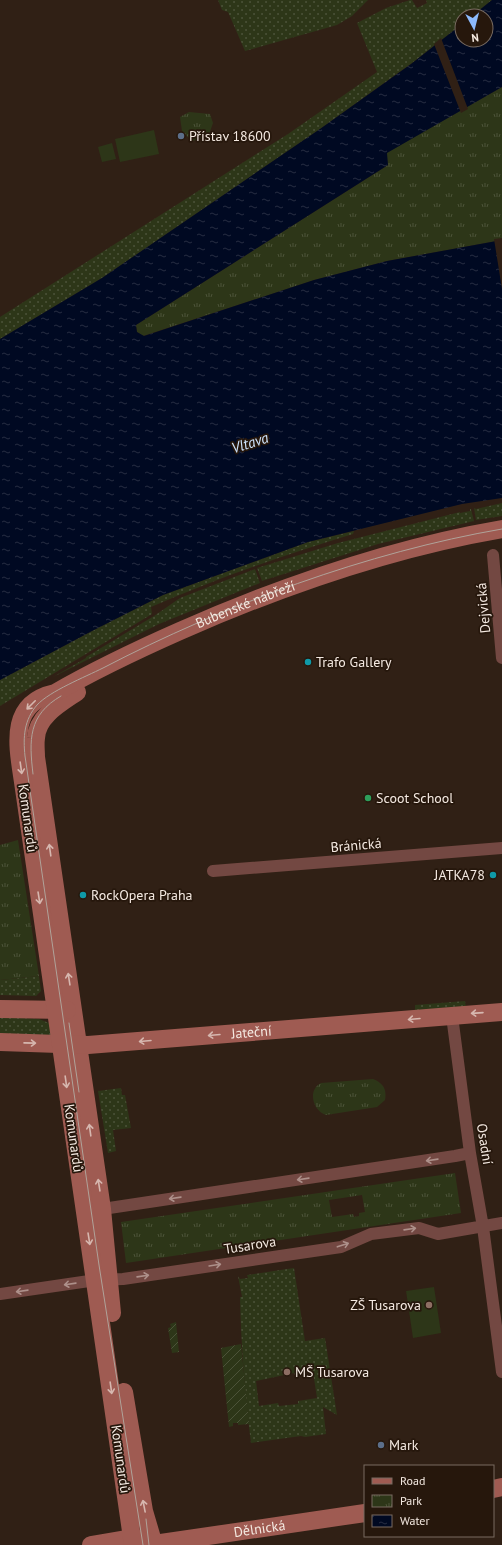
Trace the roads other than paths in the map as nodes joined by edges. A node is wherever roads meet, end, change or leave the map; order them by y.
1 (502, 529) edge
2 (498, 548) edge
3 (499, 585) edge
4 (502, 658) edge
5 (18, 731) joint
6 (36, 737) joint
7 (502, 848) edge
8 (213, 871) dead end
9 (0, 1009) edge
10 (56, 1010) junction
11 (74, 1010) junction
12 (502, 1012) edge
13 (452, 1016) junction
14 (0, 1042) edge
15 (61, 1044) junction
16 (78, 1045) junction
17 (470, 1153) junction
18 (94, 1210) junction
19 (502, 1223) edge
20 (483, 1227) junction
21 (102, 1280) junction
22 (0, 1294) edge
23 (501, 1353) edge
24 (502, 1372) edge
25 (364, 1513) edge
26 (133, 1542) edge
27 (91, 1545) edge
28 (154, 1545) edge

1 -> 5 street, Bubenské nábřeží
2 - 3 street, Dejvická
2 - 6 street, Bubenské nábřeží
3 - 4 street, Dejvická
5 -> 10 street, Komunardů
11 -> 6 street, Komunardů
7 - 8 street, Bránická
9 - 10 street
10 - 11 street
10 - 15 street, Komunardů
11 - 16 street, Komunardů
12 -> 13 street, Jateční
13 -> 16 street, Jateční
13 - 17 street, Osadní
14 -> 15 street, Jateční
15 - 16 street, Jateční
15 -> 18 street, Komunardů
18 -> 16 street, Komunardů
17 -> 18 street
17 - 20 street, Osadní
18 - 21 street, Komunardů
19 - 20 street, Tusarova
21 -> 20 street, Tusarova
20 - 23 street, Osadní
21 -> 22 street, Tusarova
21 -> 26 street, Komunardů
28 -> 21 street, Komunardů
23 - 24 street, Osadní
25 - 28 street, Dělnická
26 - 27 street, Dělnická
26 - 28 street, Dělnická

